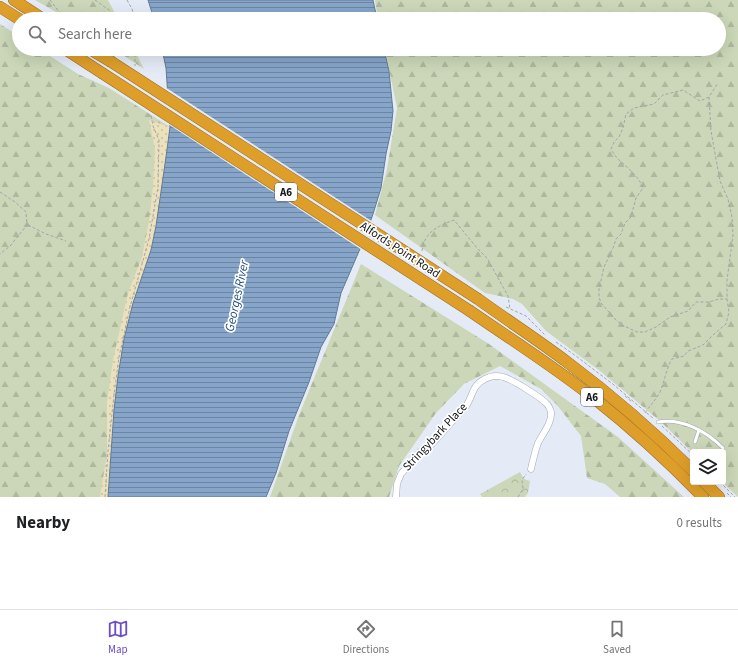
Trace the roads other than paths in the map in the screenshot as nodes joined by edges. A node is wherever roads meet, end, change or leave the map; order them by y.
1 (14, 0) edge
2 (0, 7) edge
3 (32, 12) edge
4 (12, 15) edge
5 (76, 56) edge
6 (102, 56) edge
7 (507, 312) junction
8 (498, 330) junction
9 (658, 422) road end
10 (699, 430) junction
11 (695, 442) dead end
12 (723, 448) dead end
13 (690, 468) edge
14 (531, 469) road end
15 (707, 485) edge
16 (396, 497) edge
17 (703, 497) edge
18 (719, 497) edge

1 - 3 highway
2 - 4 highway
5 - 8 highway, Alfords Point Road / A6, bridge
6 - 7 highway, Alfords Point Road / A6, bridge
7 - 8 lane
7 - 13 highway, Alfords Point Road / A6
8 - 17 highway, Alfords Point Road / A6
9 - 10 lane
10 - 11 lane
10 - 12 lane
14 - 16 street, Stringybark Place
15 - 18 highway

